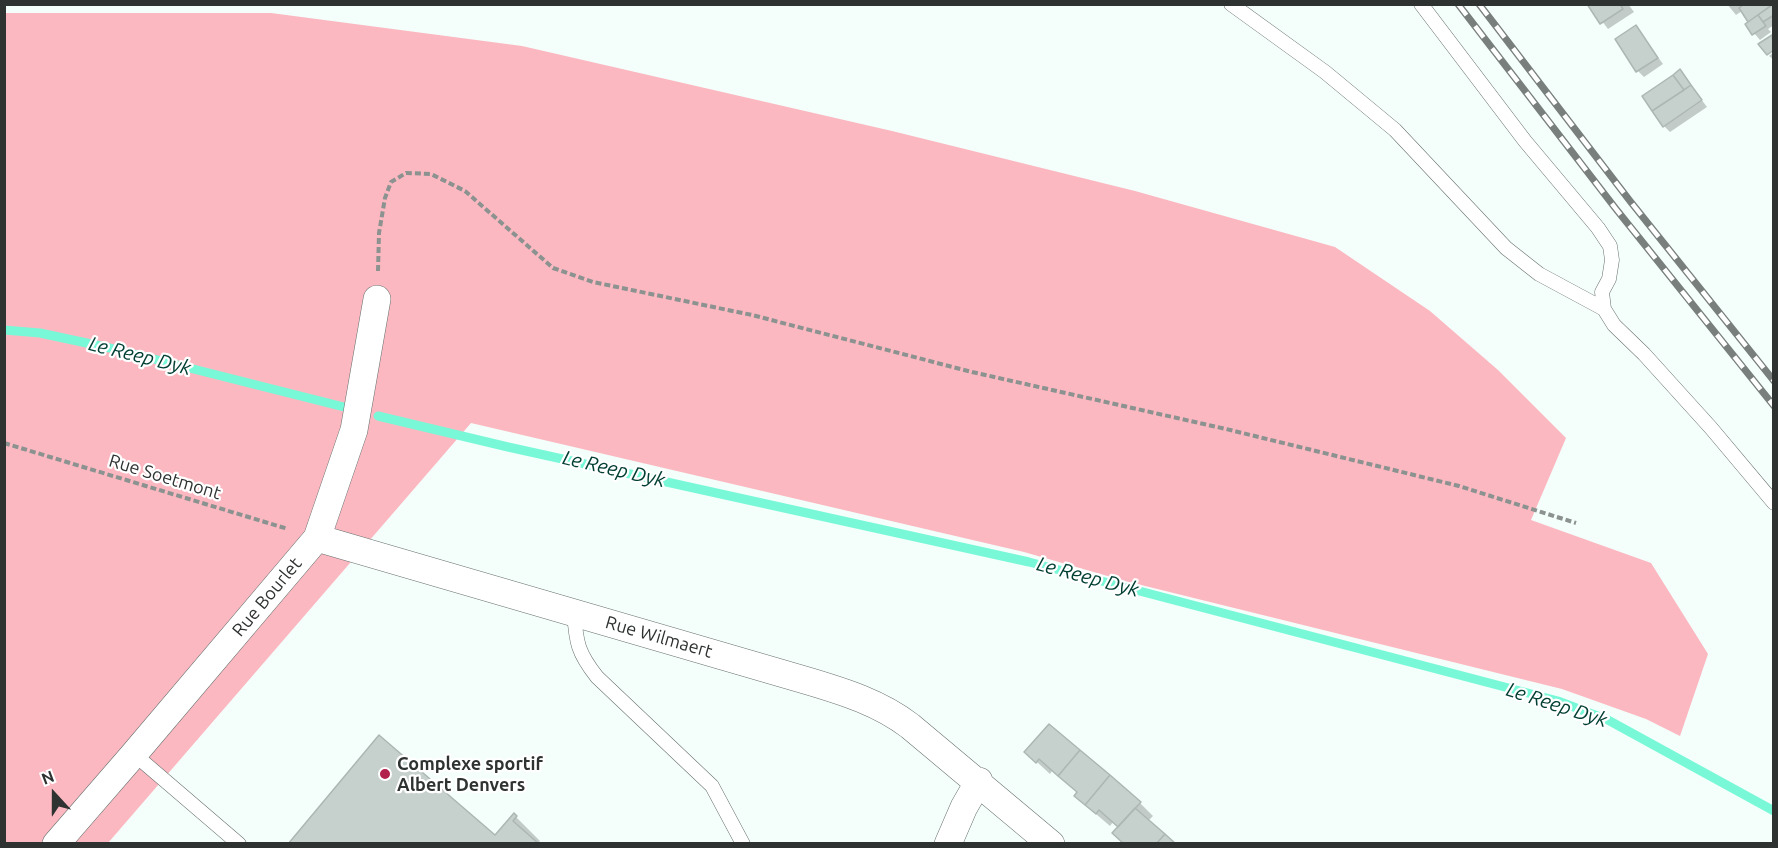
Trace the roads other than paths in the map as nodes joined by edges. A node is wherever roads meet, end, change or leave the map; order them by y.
1 (1231, 4) edge
2 (1421, 4) edge
3 (377, 299) road end
4 (1604, 309) junction
5 (1773, 503) edge
6 (317, 538) junction
7 (574, 612) junction
8 (135, 754) junction
9 (979, 781) junction
10 (56, 843) edge
11 (239, 843) edge
12 (743, 843) edge
13 (948, 843) edge
14 (1051, 843) edge

1 - 4 lane
2 - 4 lane
3 - 6 street, Rue Bourlet
4 - 5 lane
6 - 7 street, Rue Wilmaert
6 - 8 street, Rue Bourlet
7 - 9 street, Rue Wilmaert
7 - 12 lane
8 - 10 street, Rue Bourlet
8 - 11 lane
9 - 13 street
9 - 14 street, Rue Wilmaert

